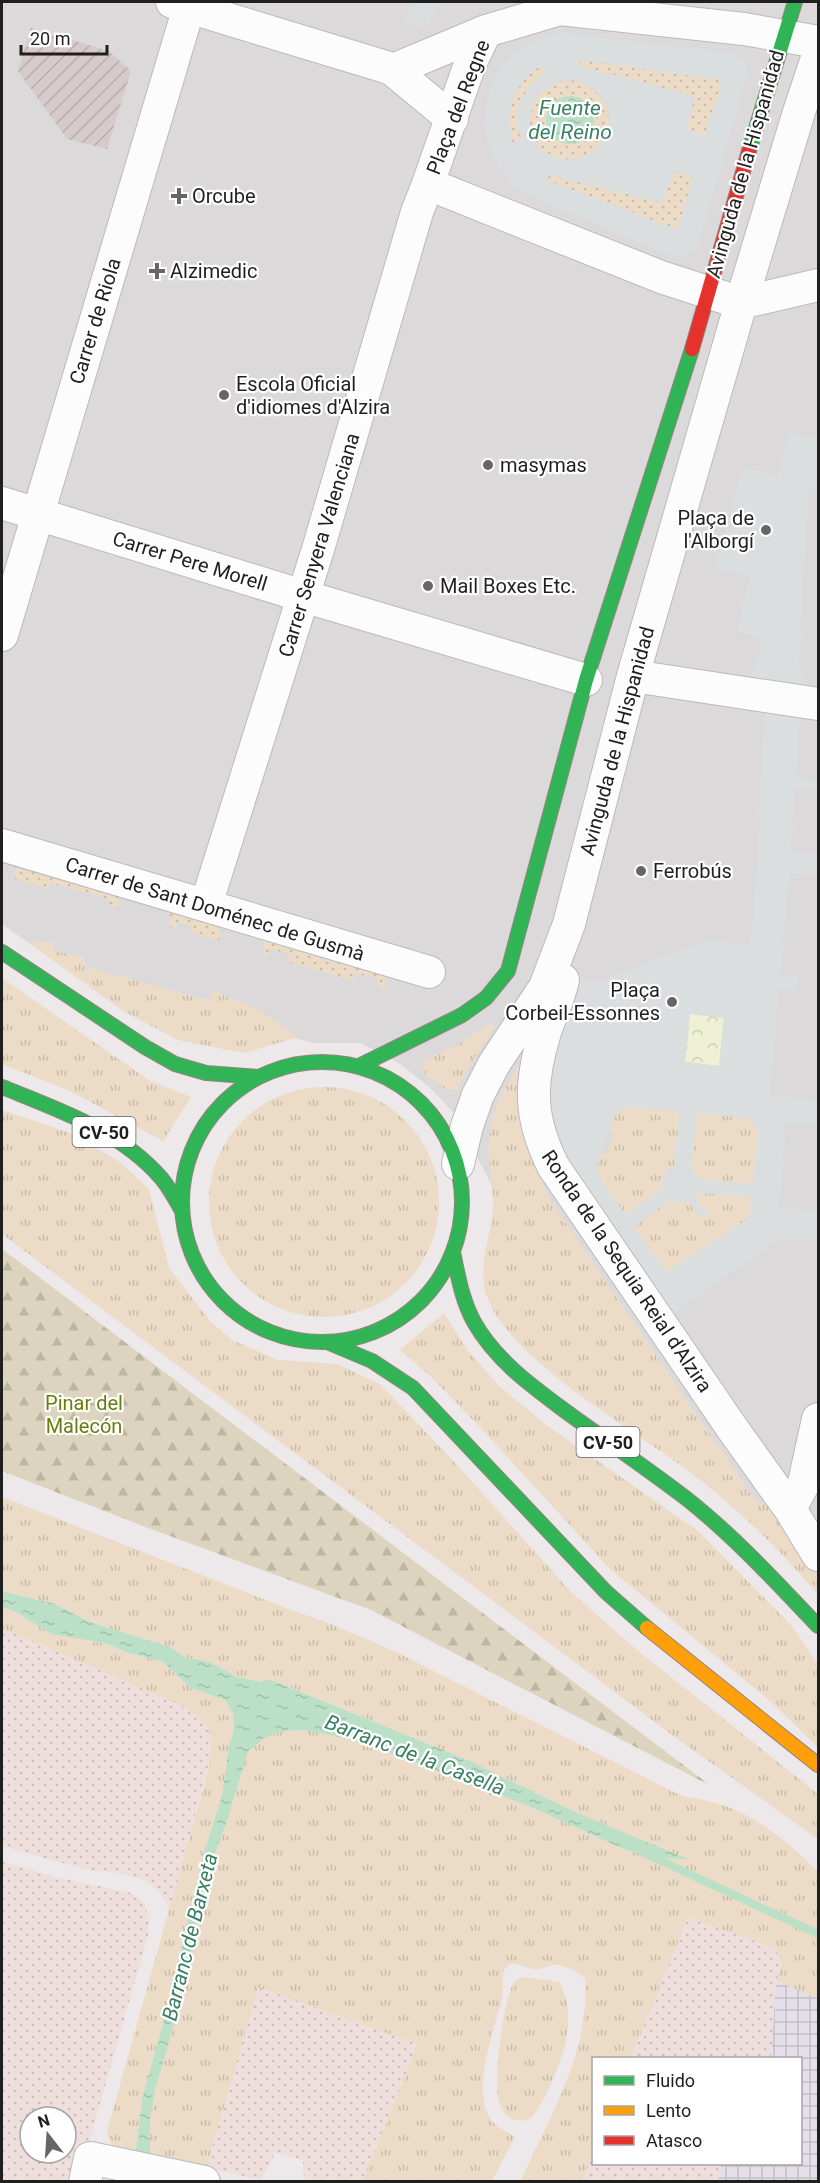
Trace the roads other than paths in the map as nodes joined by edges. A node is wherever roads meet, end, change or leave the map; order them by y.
1 (795, 2) edge
2 (181, 4) edge
3 (486, 31) junction
4 (783, 36) junction
5 (819, 42) edge
6 (819, 55) edge
7 (393, 70) junction
8 (452, 119) junction
9 (428, 184) junction
10 (819, 285) edge
11 (708, 293) junction
12 (741, 303) junction
13 (2, 503) edge
14 (38, 514) junction
15 (303, 596) junction
16 (2, 634) edge
17 (633, 676) junction
18 (586, 680) junction
19 (819, 704) edge
20 (2, 845) edge
21 (206, 905) junction
22 (569, 924) junction
23 (2, 952) edge
24 (429, 972) dead end
25 (359, 1066) junction
26 (259, 1077) junction
27 (2, 1087) edge
28 (458, 1164) junction
29 (182, 1211) junction
30 (453, 1252) junction
31 (327, 1342) junction
32 (819, 1419) edge
33 (790, 1509) junction
34 (819, 1555) edge
35 (801, 1608) junction
36 (819, 1626) edge
37 (819, 1633) edge
38 (819, 1765) edge
39 (84, 2181) edge
40 (203, 2181) edge

1 - 4 main road
2 - 7 street
2 - 14 street, Carrer de Riola
3 - 4 street, Plaça del Regne
3 - 7 street
3 - 8 street, Plaça del Regne
4 - 5 street, Avinguda de la Hispanidad
4 - 11 main road, Avinguda de la Hispanidad
6 - 12 street, Avinguda de la Hispanidad
7 - 8 street
8 - 9 street, Plaça del Regne
9 - 11 street, Plaça del Regne
9 - 15 street, Carrer Senyera Valenciana
10 - 12 street, Avinguda de la Hispanidad
11 - 12 street, Avinguda de la Hispanidad
11 - 18 main road, Avinguda de la Hispanidad
12 - 17 street, Avinguda de la Hispanidad
13 - 14 street, Carrer Pere Morell
14 - 15 street, Carrer Pere Morell
14 - 16 street, Carrer de Riola
15 - 18 street, Carrer Pere Morell
15 - 21 street, Carrer Senyera Valenciana
17 - 19 street
17 - 22 street, Avinguda de la Hispanidad
18 - 25 main road, Avinguda de la Hispanidad
20 - 21 street, Carrer de Sant Doménec de Gusmà
21 - 24 street, Carrer de Sant Doménec de Gusmà
22 - 28 street, Avinguda de la Hispanidad
22 - 33 street, Ronda de la Sequia Reial d'Alzira
23 - 26 main road, CV-50
25 - 26 main road, CV-50
25 - 28 main road, CV-50
26 - 29 main road, CV-50
27 - 29 main road, CV-50
28 - 30 main road, CV-50
29 - 31 main road, CV-50
30 - 31 main road, CV-50
30 - 35 main road, CV-50
31 - 38 main road, CV-50
32 - 33 street
33 - 34 street, Ronda de la Sequia Reial d'Alzira
35 - 36 main road
35 - 37 main road, CV-50
39 - 40 street

